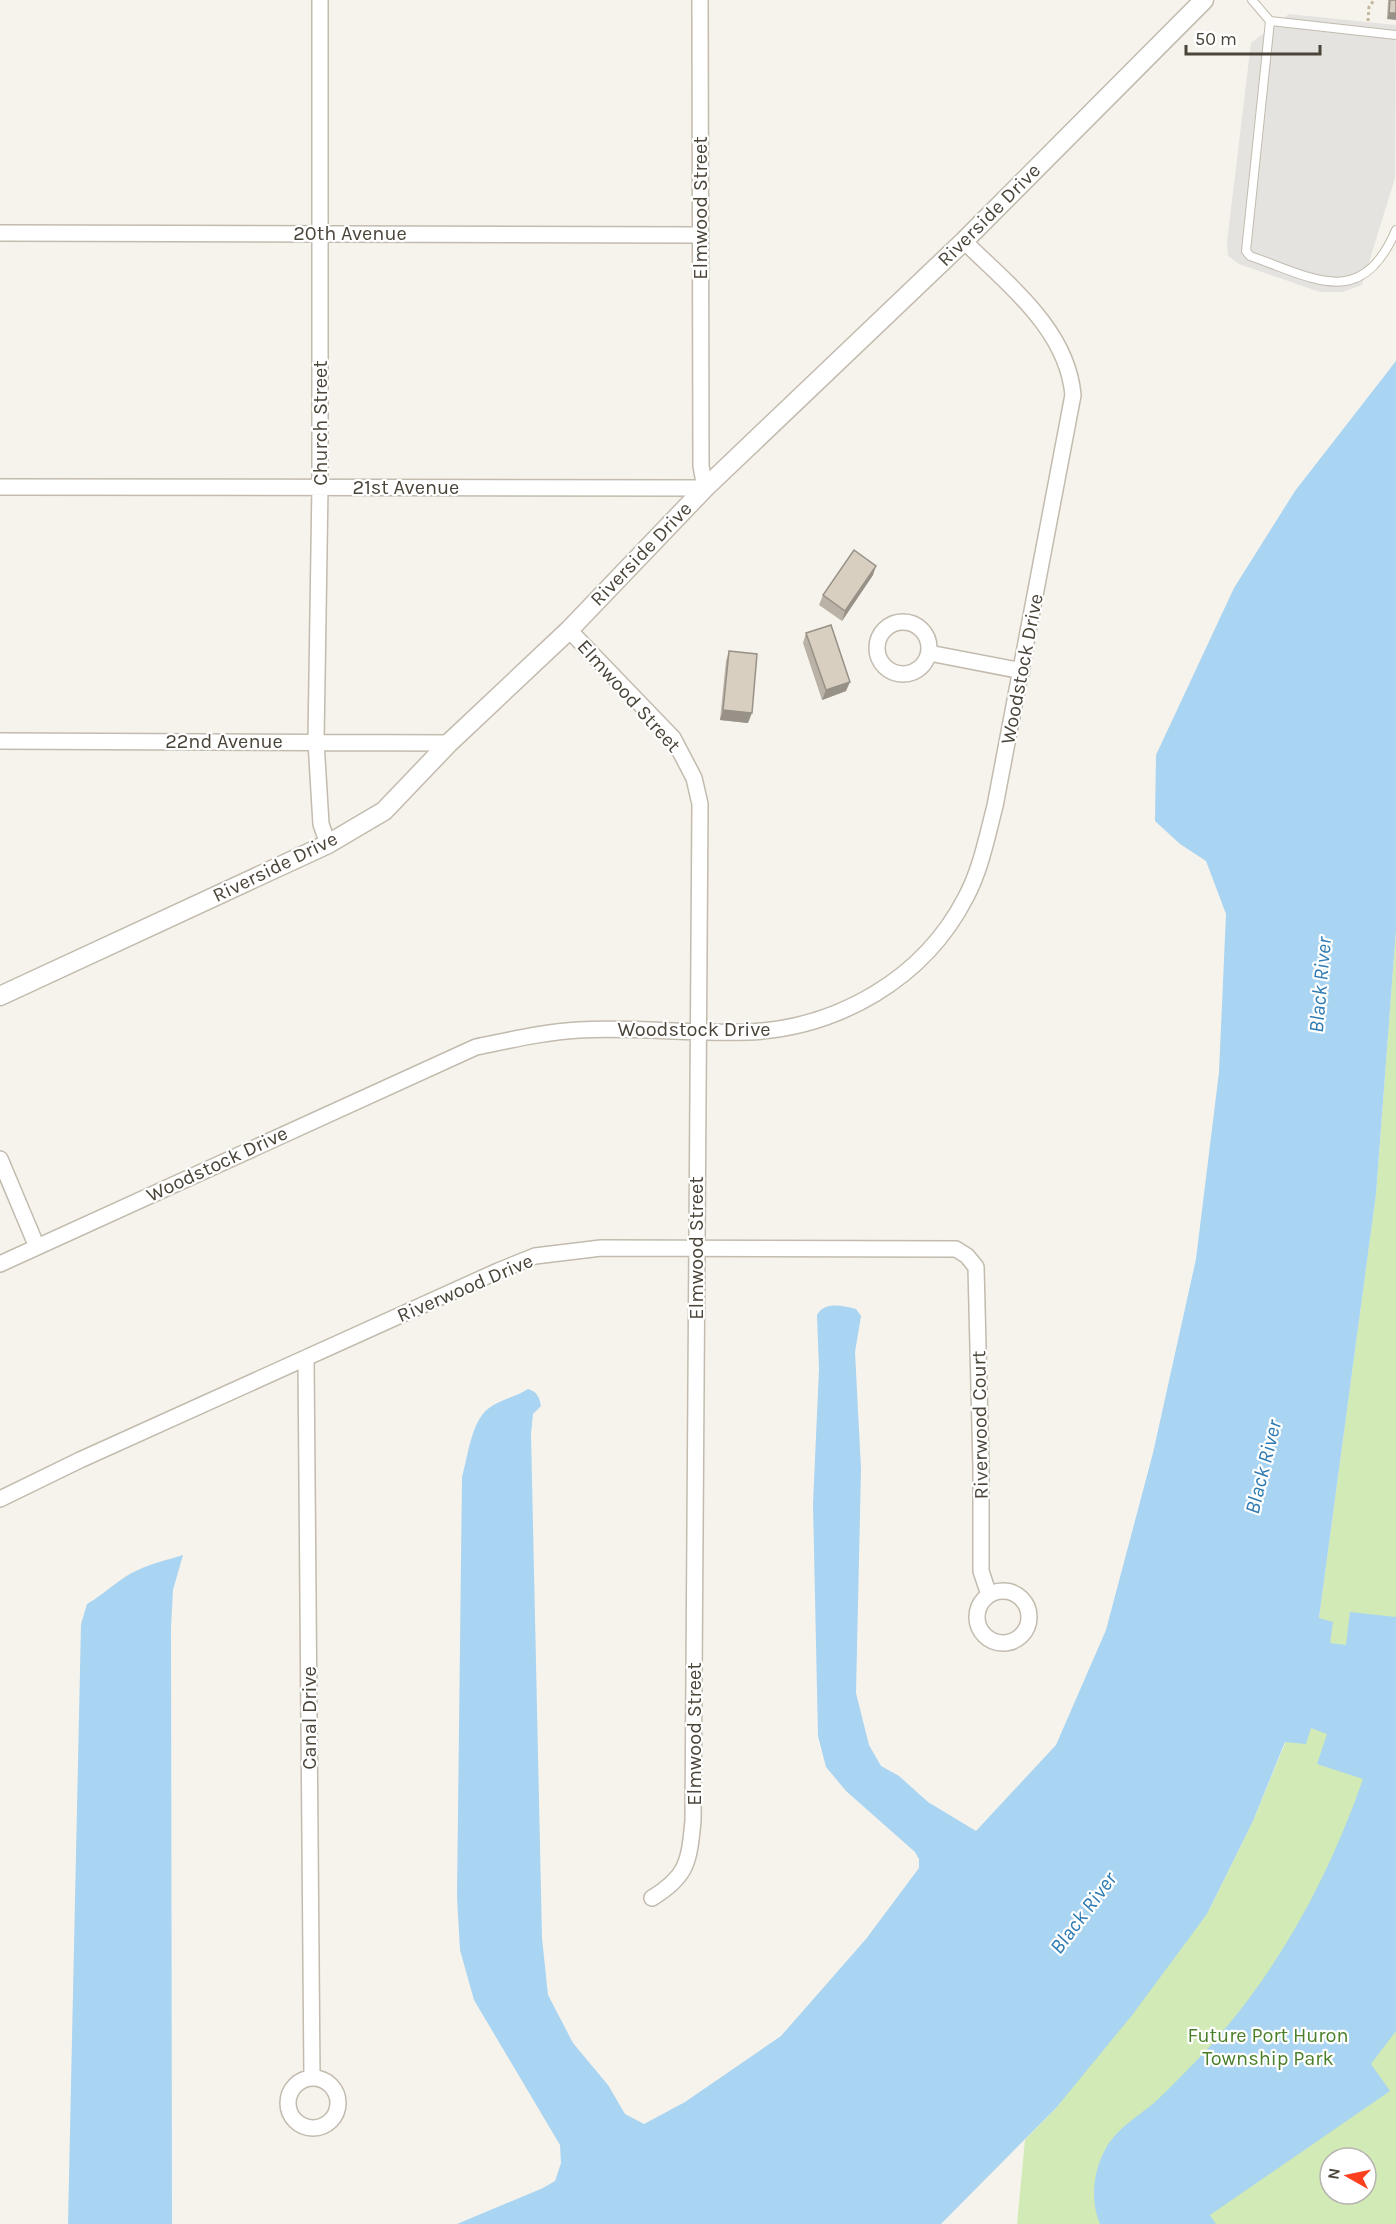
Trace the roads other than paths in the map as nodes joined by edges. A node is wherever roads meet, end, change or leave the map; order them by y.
1 (320, 0) edge
2 (700, 0) edge
3 (1203, 0) edge
4 (1251, 0) edge
5 (1270, 21) junction
6 (1396, 35) edge
7 (1396, 230) edge
8 (0, 233) edge
9 (319, 233) junction
10 (699, 235) junction
11 (964, 241) junction
12 (320, 486) junction
13 (0, 487) edge
14 (705, 489) junction
15 (569, 630) junction
16 (929, 653) dead end
17 (1022, 671) junction
18 (0, 741) edge
19 (316, 742) junction
20 (449, 743) junction
21 (328, 844) junction
22 (0, 996) edge
23 (697, 1033) junction
24 (0, 1159) edge
25 (38, 1247) junction
26 (695, 1249) junction
27 (967, 1256) joint
28 (0, 1263) edge
29 (306, 1359) junction
30 (0, 1499) edge
31 (989, 1595) dead end
32 (652, 1898) dead end
33 (312, 2078) dead end

1 - 9 street, Church Street
2 - 10 street, Elmwood Street
3 - 11 street, Riverside Drive
4 - 5 lane
5 - 6 lane
5 - 7 lane
8 - 9 street, 20th Avenue
9 - 10 street, 20th Avenue
9 - 12 street, Church Street
10 - 14 street, Elmwood Street
11 - 14 street, Riverside Drive
11 - 17 street, Woodstock Drive
12 - 13 street, 21st Avenue
12 - 14 street, 21st Avenue
12 - 19 street, Church Street
14 - 15 street, Riverside Drive
15 - 20 street, Riverside Drive
15 - 23 street, Elmwood Street
16 - 17 street
17 - 23 street, Woodstock Drive
18 - 19 street, 22nd Avenue
19 - 20 street, 22nd Avenue
19 - 21 street, Church Street
20 - 21 street, Riverside Drive
21 - 22 street, Riverside Drive
23 - 25 street, Woodstock Drive
23 - 26 street, Elmwood Street
24 - 25 street
25 - 28 street, Woodstock Drive
26 - 27 street, Riverwood Drive
26 - 29 street, Riverwood Drive
26 - 32 street, Elmwood Street
27 - 31 street, Riverwood Court
29 - 30 street, Riverwood Drive
29 - 33 street, Canal Drive

